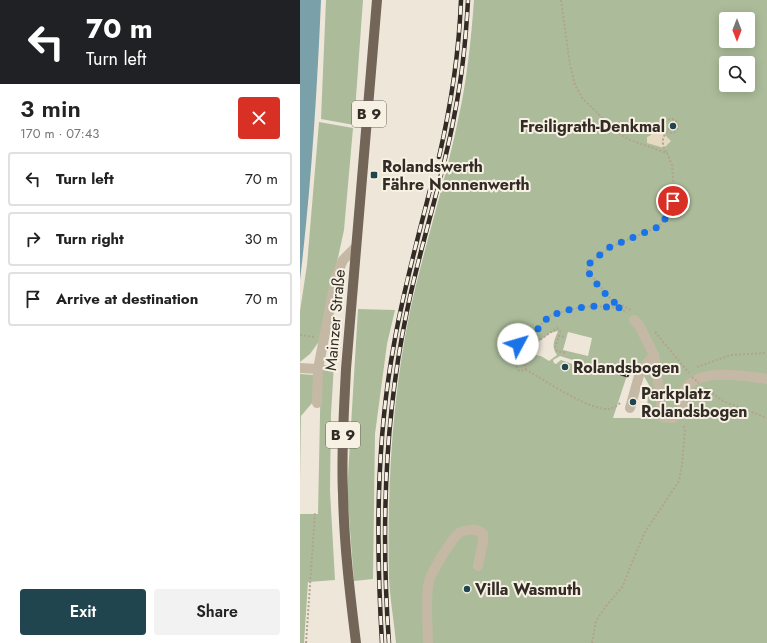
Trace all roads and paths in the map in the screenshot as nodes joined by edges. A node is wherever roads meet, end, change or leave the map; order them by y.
1 (378, 0) edge
2 (561, 0) edge
3 (671, 127) dead end
4 (667, 131) junction
5 (667, 153) junction
6 (356, 246) junction
7 (622, 305) dead end
8 (591, 306) junction
9 (634, 320) dead end
10 (300, 335) edge
11 (558, 336) junction
12 (566, 337) dead end
13 (325, 339) junction
14 (567, 353) dead end
15 (654, 355) junction
16 (300, 368) edge
17 (318, 368) junction
18 (526, 370) junction
19 (692, 377) dead end
20 (767, 379) edge
21 (699, 383) dead end
22 (705, 387) dead end
23 (317, 403) dead end
24 (626, 404) joint
25 (679, 414) junction
26 (767, 418) edge
27 (315, 513) dead end
28 (478, 566) dead end
29 (306, 643) edge
30 (356, 643) edge
31 (428, 643) edge
32 (592, 643) edge

1 - 6 main road, Mainzer Straße / B 9
2 - 5 path
3 - 4 path
4 - 4 path
4 - 5 path
5 - 8 path
6 - 13 lane
6 - 30 main road, Mainzer Straße / B 9
7 - 8 path, bridge
8 - 18 path
9 - 15 lane
10 - 13 path
11 - 12 path
11 - 14 path
11 - 18 path
13 - 17 lane
15 - 24 lane
15 - 25 lane
16 - 17 lane
17 - 23 lane
18 - 24 path
19 - 21 path, bridge
20 - 25 lane
22 - 26 path
25 - 32 path
27 - 29 path
28 - 31 lane

